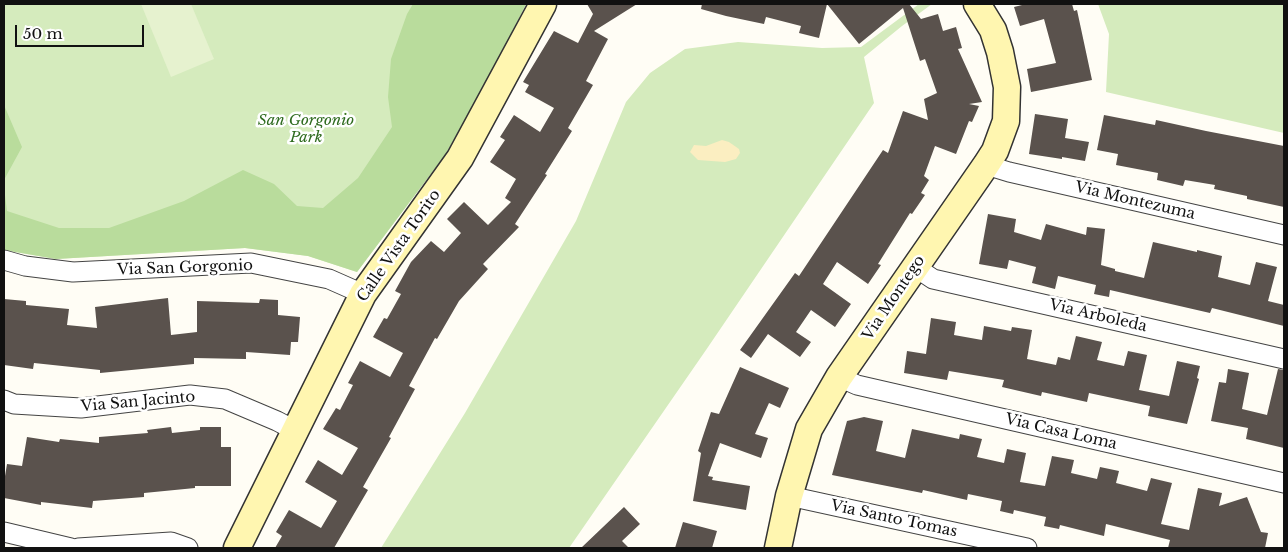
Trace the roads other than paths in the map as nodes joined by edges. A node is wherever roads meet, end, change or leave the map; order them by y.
1 (544, 4) edge
2 (977, 4) edge
3 (986, 165) junction
4 (1284, 235) edge
5 (4, 260) edge
6 (914, 268) junction
7 (363, 294) junction
8 (1284, 359) edge
9 (839, 378) junction
10 (4, 400) edge
11 (296, 431) junction
12 (1284, 483) edge
13 (789, 496) junction
14 (4, 532) edge
15 (71, 548) edge
16 (78, 548) edge
17 (188, 548) edge
18 (237, 548) edge
19 (778, 548) edge
20 (1027, 548) edge

1 - 7 street, Calle Vista Torito
2 - 3 street, Via Montego
3 - 4 street, Via Montezuma
3 - 6 street, Via Montego
5 - 7 street, Via San Gorgonio
6 - 8 street, Via Arboleda
6 - 9 street, Via Montego
7 - 11 street, Calle Vista Torito
9 - 12 street, Via Casa Loma
9 - 13 street, Via Montego
10 - 11 street, Via San Jacinto
11 - 18 street, Calle Vista Torito
13 - 19 street, Via Montego
13 - 20 street, Via Santo Tomas
14 - 15 street
16 - 17 street

